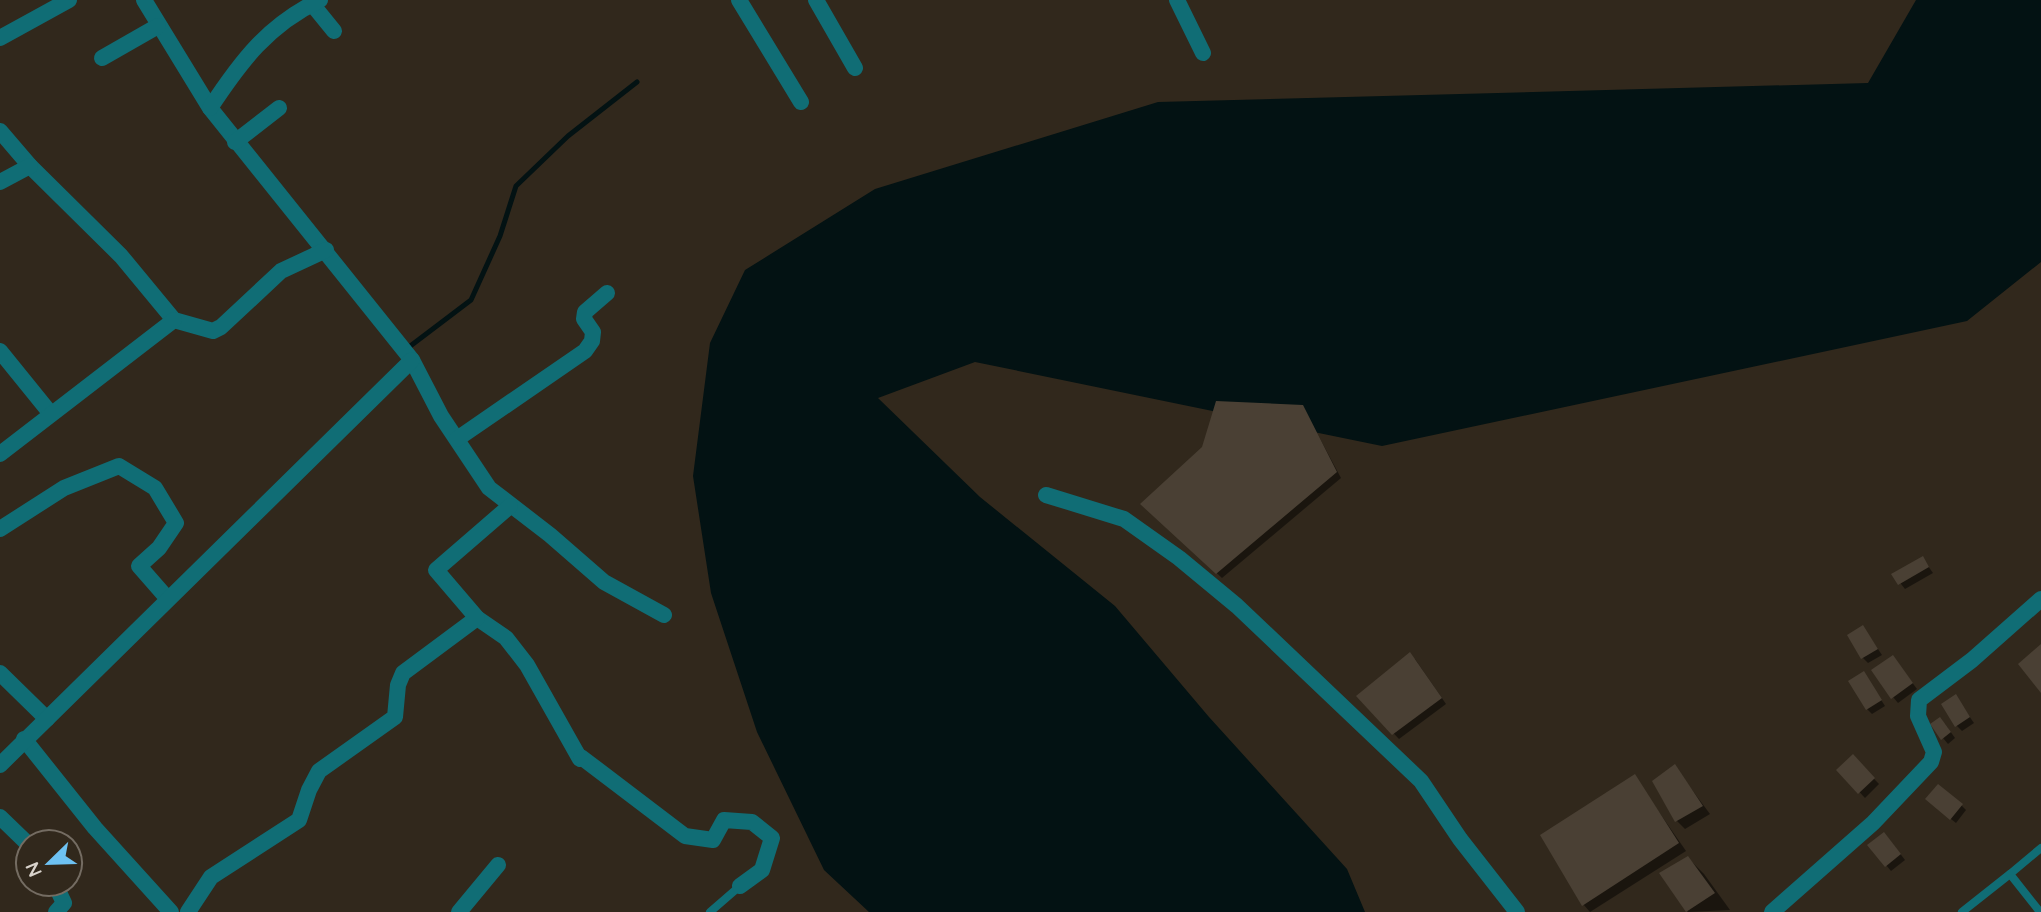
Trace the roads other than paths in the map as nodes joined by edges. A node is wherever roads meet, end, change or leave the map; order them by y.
1 (69, 0) edge
2 (144, 0) edge
3 (738, 0) edge
4 (816, 0) edge
5 (1177, 0) edge
6 (316, 2) edge
7 (158, 26) junction
8 (334, 31) dead end
9 (0, 38) edge
10 (1203, 53) dead end
11 (102, 58) dead end
12 (855, 68) dead end
13 (801, 102) dead end
14 (210, 108) junction
15 (279, 108) dead end
16 (0, 131) edge
17 (235, 142) junction
18 (30, 166) junction
19 (0, 182) edge
20 (326, 250) junction
21 (607, 293) dead end
22 (174, 320) junction
23 (0, 351) edge
24 (412, 360) junction
25 (51, 414) junction
26 (457, 439) junction
27 (0, 454) edge
28 (1046, 495) dead end
29 (510, 506) junction
30 (0, 529) edge
31 (167, 598) junction
32 (2041, 599) edge
33 (664, 615) dead end
34 (477, 618) junction
35 (0, 673) edge
36 (47, 719) junction
37 (24, 739) junction
38 (0, 765) edge
39 (0, 817) edge
40 (14, 830) edge
41 (2041, 848) edge
42 (498, 865) dead end
43 (2010, 874) junction
44 (740, 887) joint
45 (62, 898) edge
46 (56, 912) edge
47 (171, 912) edge
48 (188, 912) edge
49 (459, 912) edge
50 (710, 912) edge
51 (1517, 912) edge
52 (1772, 912) edge
53 (1962, 912) edge
54 (2040, 912) edge

1 - 9 street
2 - 7 street
3 - 13 street
4 - 12 street
5 - 10 street
6 - 8 street
6 - 14 street
7 - 11 street
7 - 14 street
14 - 17 street
15 - 17 street
16 - 18 street
17 - 20 street
18 - 19 street
18 - 22 street
20 - 22 street
20 - 24 street
21 - 26 street
22 - 25 street
23 - 25 street
24 - 26 street
24 - 31 street
25 - 27 street
26 - 29 street
28 - 51 street
29 - 33 street
29 - 34 street
30 - 31 street
31 - 36 street
32 - 52 street
34 - 44 street
34 - 48 street
35 - 36 street
36 - 37 street
37 - 38 street
37 - 47 street
39 - 40 street
41 - 43 lane
42 - 49 street
43 - 53 lane
43 - 54 lane
44 - 50 lane
45 - 46 street

